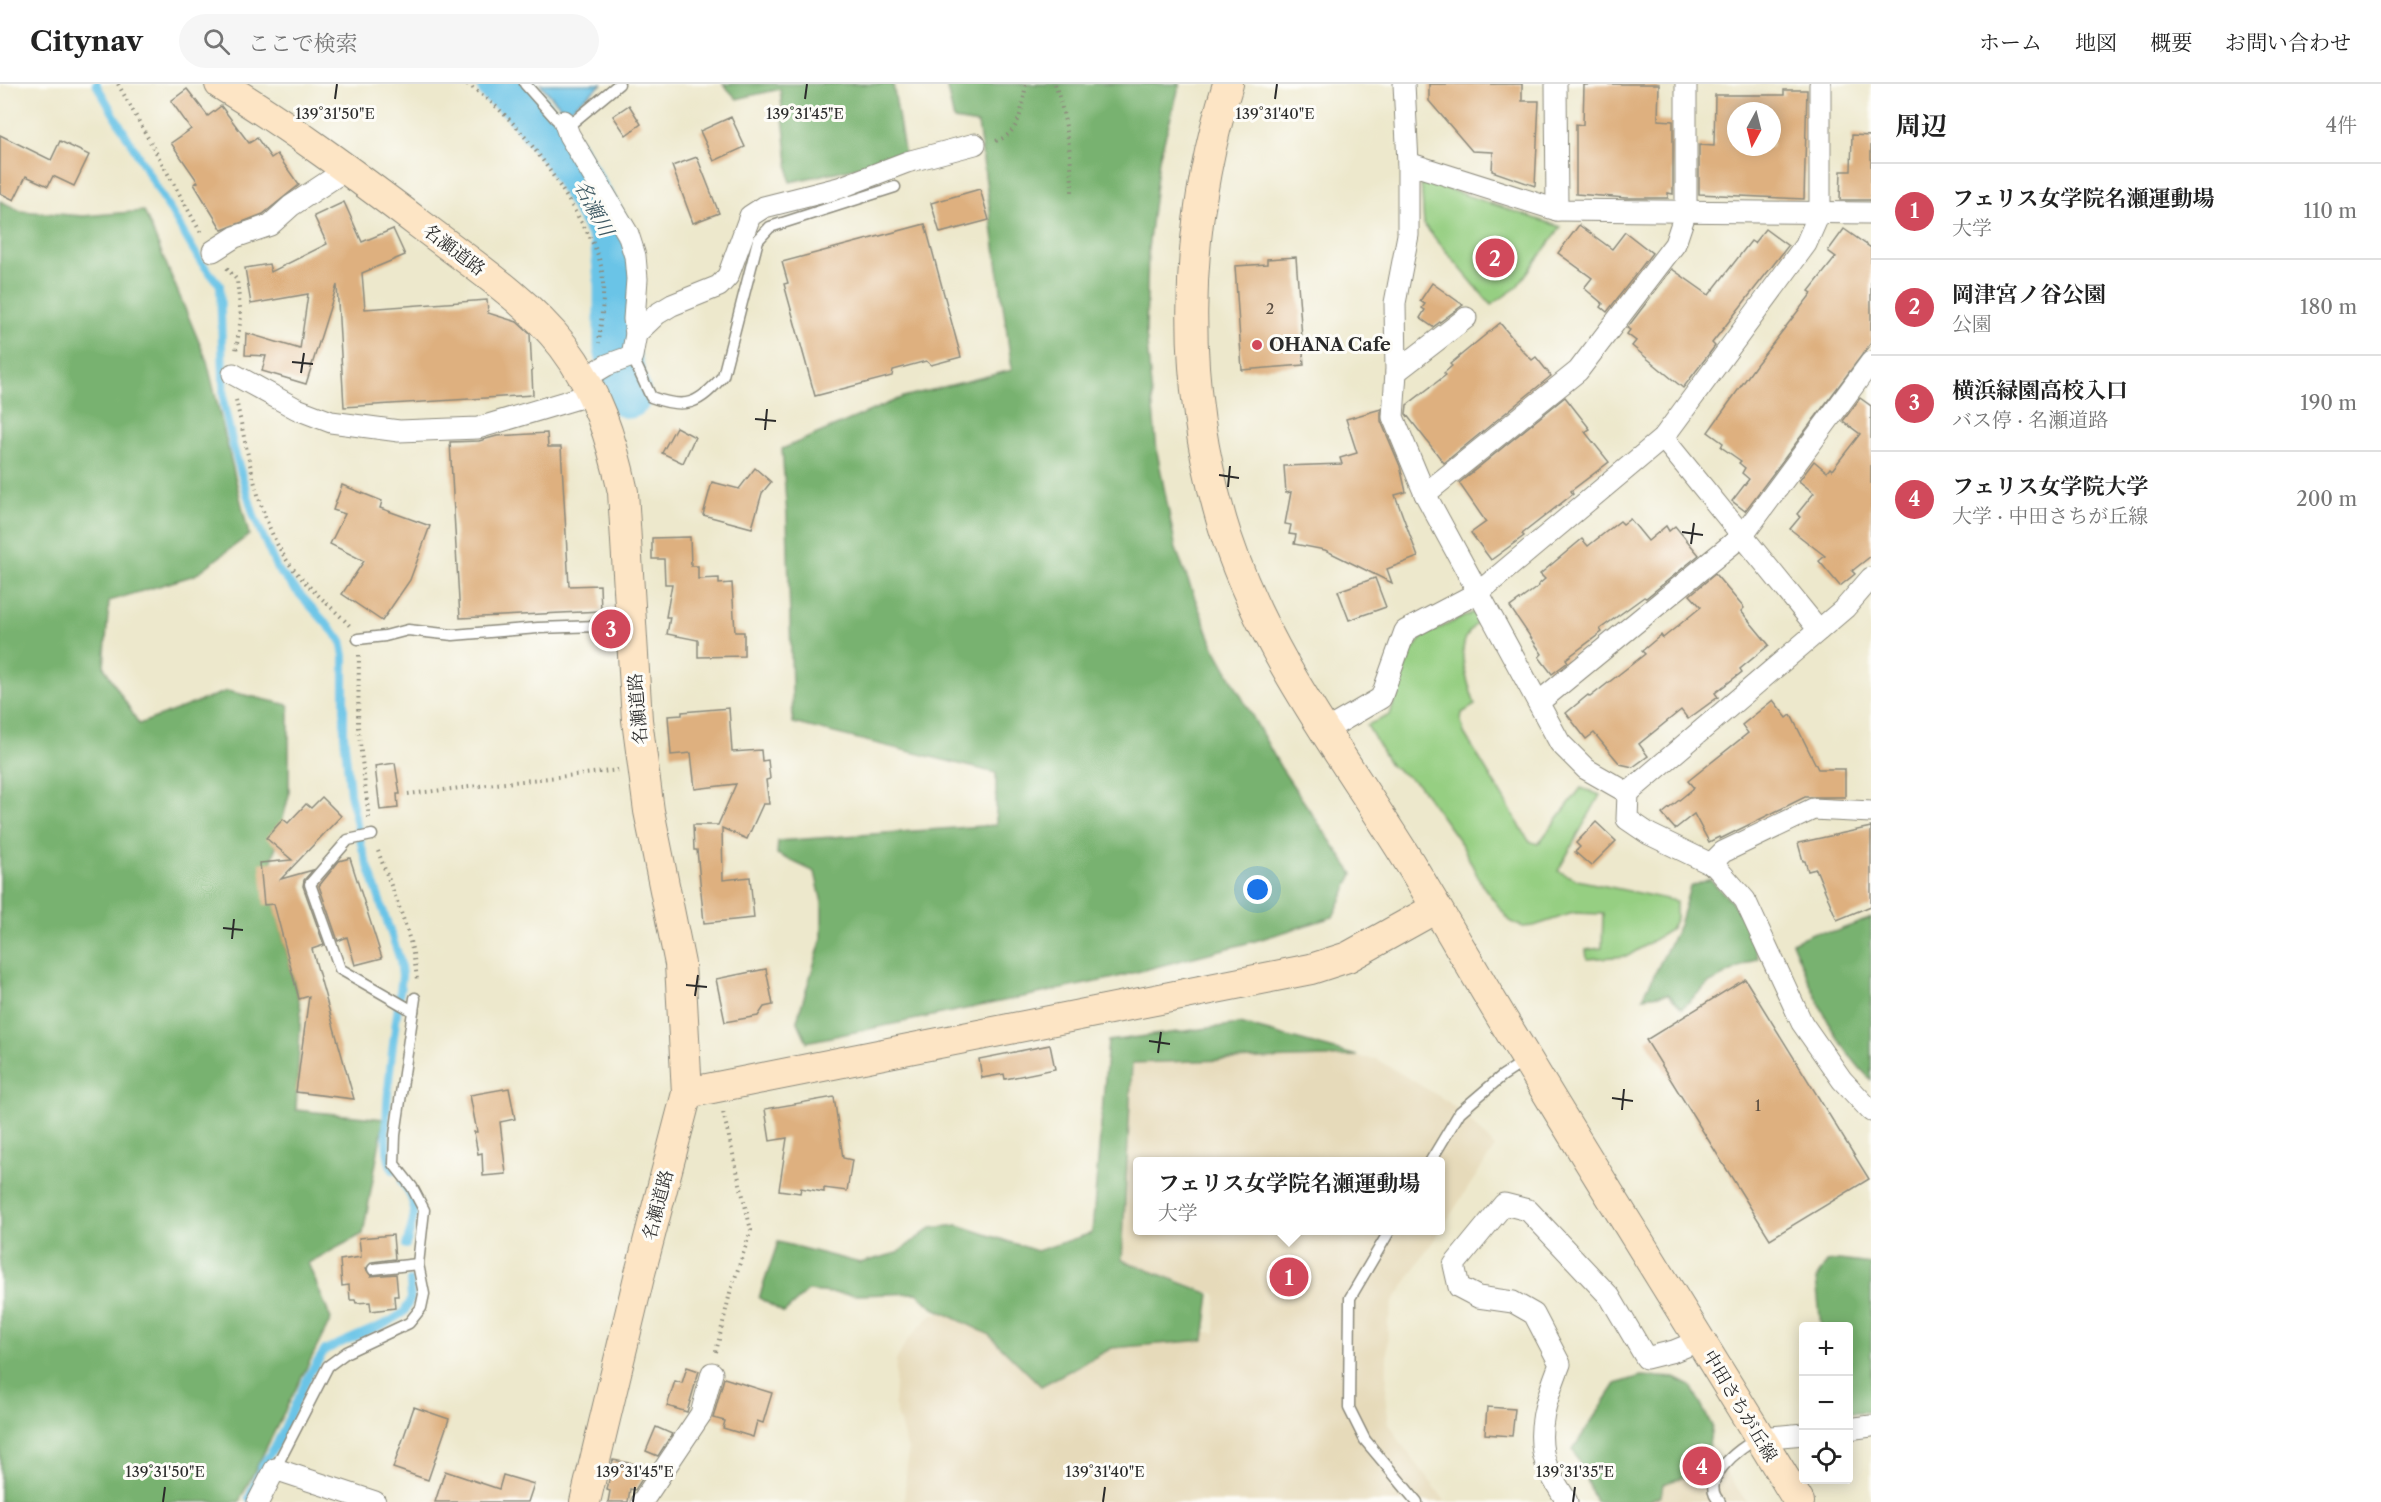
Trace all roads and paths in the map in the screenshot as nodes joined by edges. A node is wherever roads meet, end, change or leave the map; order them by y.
1 (118, 84) edge
2 (220, 84) edge
3 (467, 84) edge
4 (525, 84) edge
5 (620, 84) edge
6 (1026, 84) edge
7 (1055, 84) edge
8 (1228, 84) edge
9 (1404, 84) edge
10 (1556, 84) edge
11 (1686, 84) edge
12 (1820, 84) edge
13 (564, 121) junction
14 (975, 144) joint
15 (1408, 164) junction
16 (347, 169) junction
17 (895, 187) dead end
18 (1072, 194) dead end
19 (1557, 210) junction
20 (1686, 211) junction
21 (1820, 212) junction
22 (1871, 213) edge
23 (213, 251) junction
24 (1466, 318) dead end
25 (636, 334) junction
26 (632, 356) junction
27 (1871, 362) edge
28 (1396, 372) junction
29 (233, 374) junction
30 (597, 376) junction
31 (1663, 438) junction
32 (1425, 494) junction
33 (1743, 535) junction
34 (1867, 591) edge
35 (1479, 592) junction
36 (632, 625) junction
37 (1819, 630) junction
38 (357, 639) junction
39 (1539, 702) junction
40 (1326, 730) junction
41 (643, 768) junction
42 (1628, 793) junction
43 (408, 794) dead end
44 (1871, 812) edge
45 (369, 836) junction
46 (1711, 864) junction
47 (1436, 908) junction
48 (415, 998) joint
49 (413, 1011) junction
50 (1527, 1060) junction
51 (687, 1093) junction
52 (722, 1107) dead end
53 (1871, 1111) edge
54 (1432, 1157) edge
55 (1387, 1235) edge
56 (418, 1263) junction
57 (373, 1269) dead end
58 (1701, 1340) junction
59 (712, 1373) joint
60 (1871, 1426) edge
61 (1853, 1428) edge
62 (1799, 1434) edge
63 (1760, 1438) junction
64 (275, 1468) junction
65 (258, 1502) edge
66 (375, 1502) edge
67 (585, 1502) edge
68 (642, 1502) edge
69 (1417, 1502) edge
70 (1567, 1502) edge
71 (1720, 1502) edge
72 (1798, 1502) edge

1 - 23 path
2 - 16 street, 名瀬道路
3 - 30 path
4 - 13 lane
5 - 13 lane
6 - 14 path
7 - 18 path
8 - 40 street, 中田さちが丘線
9 - 15 street
10 - 19 street
11 - 20 street
12 - 21 street
13 - 25 street
14 - 25 street
15 - 19 street
15 - 28 street
16 - 23 street
16 - 30 street, 名瀬道路
17 - 26 lane
19 - 20 street
20 - 21 street
20 - 32 street
21 - 22 street
21 - 31 street
23 - 29 path
24 - 28 street
25 - 26 street
26 - 30 street
27 - 33 street
28 - 32 street
29 - 30 street
29 - 38 path
30 - 36 street, 名瀬道路
31 - 33 street
31 - 35 street
32 - 35 street
33 - 37 street
33 - 39 street
34 - 37 street
35 - 39 street
35 - 40 street
36 - 38 lane
36 - 41 street, 名瀬道路
37 - 42 street
38 - 45 path
39 - 42 street
40 - 47 street, 中田さちが丘線
41 - 43 path
41 - 51 street, 名瀬道路
42 - 46 street
44 - 46 street
45 - 48 path
45 - 49 lane
46 - 53 street
47 - 50 street, 中田さちが丘線
47 - 51 street
48 - 49 lane
49 - 56 lane
50 - 54 lane
50 - 58 street, 中田さちが丘線
51 - 67 street, 名瀬道路
52 - 59 path
55 - 69 lane
56 - 57 lane
56 - 64 lane
58 - 63 street, 中田さちが丘線
58 - 70 street
59 - 68 street
60 - 61 street
62 - 63 street
63 - 71 lane
63 - 72 street, 中田さちが丘線
64 - 65 street
64 - 66 street

